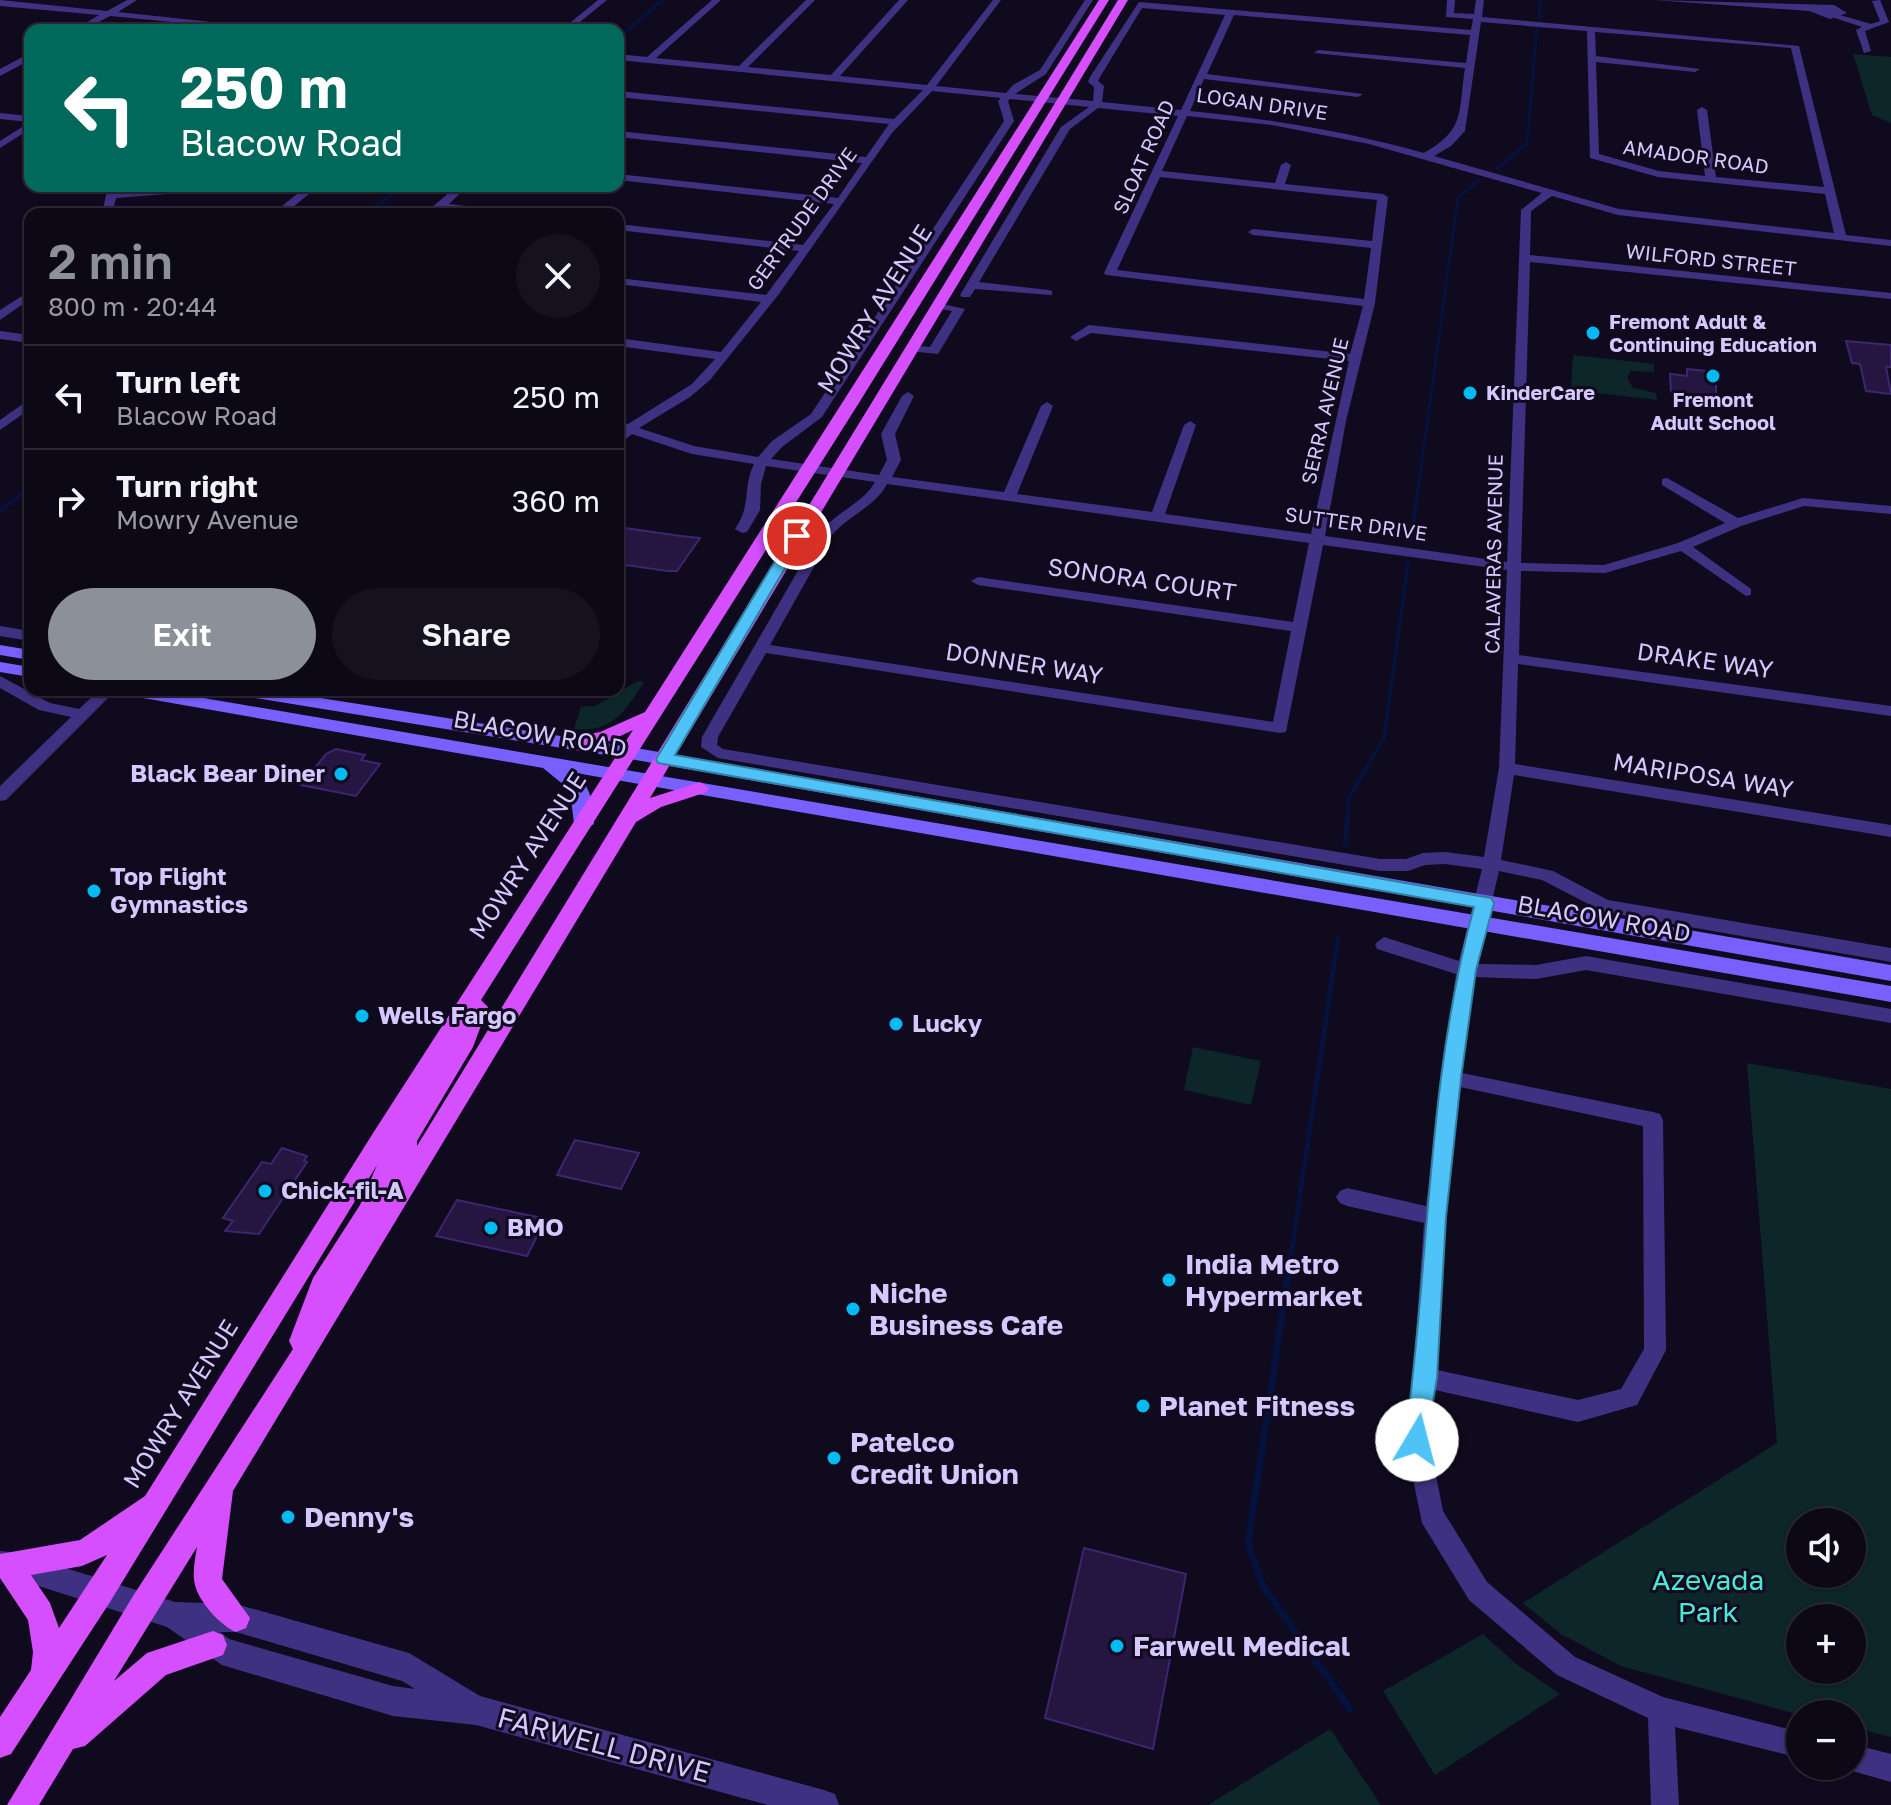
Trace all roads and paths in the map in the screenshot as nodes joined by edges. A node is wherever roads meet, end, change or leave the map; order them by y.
1 (133, 0) edge
2 (603, 0) edge
3 (717, 0) edge
4 (811, 0) edge
5 (904, 0) edge
6 (997, 0) edge
7 (1089, 0) edge
8 (1104, 0) edge
9 (1123, 0) edge
10 (1285, 0) edge
11 (1451, 0) edge
12 (1480, 0) edge
13 (1658, 0) edge
14 (1876, 1) edge
15 (0, 3) edge
16 (1820, 7) edge
17 (1838, 10) edge
18 (1231, 12) junction
19 (110, 13) junction
20 (1279, 16) junction
21 (1477, 18) junction
22 (1888, 22) edge
23 (89, 24) edge
24 (221, 24) edge
25 (573, 24) edge
26 (1870, 26) junction
27 (1591, 28) junction
28 (1475, 33) junction
29 (1891, 33) edge
30 (1867, 51) dead end
31 (1318, 53) dead end
32 (624, 58) edge
33 (24, 59) edge
34 (1595, 59) junction
35 (649, 60) junction
36 (1470, 66) junction
37 (741, 69) junction
38 (1695, 69) dead end
39 (0, 73) edge
40 (1201, 76) junction
41 (834, 78) junction
42 (930, 87) junction
43 (1358, 94) dead end
44 (624, 95) edge
45 (1009, 95) junction
46 (1042, 98) junction
47 (1063, 100) junction
48 (1095, 104) junction
49 (1702, 110) dead end
50 (1184, 112) junction
51 (0, 116) edge
52 (24, 121) edge
53 (895, 122) junction
54 (24, 127) edge
55 (624, 135) edge
56 (0, 145) edge
57 (1425, 157) junction
58 (867, 160) junction
59 (1286, 165) dead end
60 (1159, 174) junction
61 (624, 178) edge
62 (1711, 179) junction
63 (1279, 185) junction
64 (1829, 191) junction
65 (306, 192) edge
66 (456, 192) edge
67 (1548, 194) junction
68 (841, 202) junction
69 (285, 208) edge
70 (438, 208) edge
71 (624, 228) edge
72 (1253, 232) dead end
73 (1841, 238) junction
74 (1891, 243) edge
75 (1378, 245) junction
76 (804, 248) junction
77 (1527, 258) junction
78 (624, 282) edge
79 (1048, 293) dead end
80 (1891, 296) edge
81 (24, 298) edge
82 (766, 299) junction
83 (1369, 303) junction
84 (938, 306) junction
85 (0, 316) edge
86 (0, 335) edge
87 (1076, 337) dead end
88 (24, 338) edge
89 (624, 343) edge
90 (913, 348) junction
91 (723, 356) junction
92 (1357, 358) junction
93 (908, 396) dead end
94 (1047, 406) dead end
95 (24, 408) edge
96 (624, 425) edge
97 (1190, 425) dead end
98 (0, 426) edge
99 (624, 426) edge
100 (763, 459) junction
101 (808, 469) junction
102 (837, 473) junction
103 (883, 480) junction
104 (1667, 482) dead end
105 (1008, 498) junction
106 (1891, 510) edge
107 (1157, 517) junction
108 (1736, 523) junction
109 (742, 529) dead end
110 (1318, 538) junction
111 (1683, 546) junction
112 (1515, 567) junction
113 (978, 581) dead end
114 (1746, 592) dead end
115 (1298, 627) junction
116 (0, 631) edge
117 (24, 635) edge
118 (761, 648) junction
119 (0, 650) edge
120 (24, 654) edge
121 (1512, 659) junction
122 (0, 667) edge
123 (24, 671) edge
124 (0, 681) edge
125 (24, 695) edge
126 (26, 696) edge
127 (102, 696) edge
128 (161, 696) edge
129 (274, 696) edge
130 (1891, 711) edge
131 (653, 714) junction
132 (82, 715) junction
133 (1280, 728) joint
134 (568, 743) junction
135 (630, 753) junction
136 (514, 756) junction
137 (664, 759) junction
138 (1507, 768) junction
139 (616, 773) junction
140 (652, 779) junction
141 (700, 788) junction
142 (0, 796) edge
143 (628, 819) junction
144 (584, 824) junction
145 (1891, 831) edge
146 (1492, 864) junction
147 (1481, 914) junction
148 (1384, 944) dead end
149 (1891, 955) edge
150 (493, 966) junction
151 (1466, 970) junction
152 (1891, 973) edge
153 (1891, 994) edge
154 (1891, 1016) edge
155 (1451, 1078) junction
156 (383, 1136) junction
157 (416, 1168) junction
158 (1347, 1197) dead end
159 (1435, 1217) junction
160 (290, 1376) junction
161 (1425, 1378) junction
162 (224, 1481) junction
163 (159, 1497) junction
164 (4, 1565) edge
165 (100, 1592) junction
166 (143, 1606) junction
167 (175, 1616) junction
168 (236, 1618) junction
169 (213, 1645) junction
170 (45, 1674) junction
171 (476, 1710) junction
172 (1661, 1710) junction
173 (1786, 1741) edge
174 (0, 1743) edge
175 (53, 1755) junction
176 (1866, 1762) edge
177 (1891, 1768) edge
178 (22, 1805) edge
179 (824, 1805) edge
180 (1665, 1805) edge

1 - 19 street
2 - 25 street
3 - 35 street
4 - 37 street
5 - 41 street
6 - 42 street, GERTRUDE DRIVE
7 - 45 street
8 - 46 main road, MOWRY AVENUE
9 - 47 main road
10 - 20 street
11 - 21 street
12 - 21 street
13 - 16 street
14 - 22 street
15 - 19 street
16 - 17 street
17 - 26 street
18 - 20 street
18 - 40 street, SLOAT ROAD
18 - 48 street
19 - 23 street
19 - 24 street
20 - 28 street
21 - 27 street
21 - 28 street
22 - 26 street
26 - 29 street
26 - 30 street
27 - 34 street, AMADOR ROAD
27 - 64 street
28 - 36 street
31 - 36 street
32 - 35 street, LOGAN DRIVE
33 - 39 street
34 - 38 street
34 - 62 street, AMADOR ROAD
35 - 37 street, LOGAN DRIVE
36 - 57 street
37 - 41 street, LOGAN DRIVE
40 - 43 street
40 - 50 street, SLOAT ROAD
41 - 42 street, LOGAN DRIVE
42 - 45 street, LOGAN DRIVE
42 - 53 street, GERTRUDE DRIVE
44 - 53 street
45 - 46 street, LOGAN DRIVE
45 - 100 street, MOWRY AVENUE
46 - 47 street, LOGAN DRIVE
46 - 101 main road, MOWRY AVENUE
47 - 48 street, LOGAN DRIVE
47 - 84 main road
48 - 50 street, LOGAN DRIVE
48 - 79 street
49 - 62 street
50 - 57 street, LOGAN DRIVE
50 - 60 street, SLOAT ROAD
51 - 52 street
53 - 58 street, GERTRUDE DRIVE
54 - 56 street
55 - 58 street
57 - 67 street, LOGAN DRIVE
58 - 68 street, GERTRUDE DRIVE
59 - 63 street
60 - 63 street
60 - 83 street, SLOAT ROAD
61 - 68 street
62 - 64 street, AMADOR ROAD
63 - 75 street, SERRA AVENUE
64 - 73 street
65 - 69 street
66 - 70 street
67 - 73 street, LOGAN DRIVE
67 - 77 street, CALAVERAS AVENUE
68 - 76 street, GERTRUDE DRIVE
71 - 76 street
72 - 75 street
73 - 74 street, LOGAN DRIVE
75 - 83 street, SERRA AVENUE
76 - 82 street, GERTRUDE DRIVE
77 - 80 street, WILFORD STREET
77 - 112 street, CALAVERAS AVENUE
78 - 82 street
81 - 85 street
82 - 91 street, GERTRUDE DRIVE
83 - 92 street, SERRA AVENUE
84 - 90 main road
84 - 90 street
86 - 88 street
87 - 92 street
89 - 91 street
90 - 102 main road
91 - 96 street, GERTRUDE DRIVE
92 - 110 street, SERRA AVENUE
93 - 103 street
94 - 105 street
95 - 98 street
97 - 107 street
99 - 100 street, SUTTER DRIVE
100 - 101 street, SUTTER DRIVE
100 - 109 street
101 - 102 street, SUTTER DRIVE
101 - 131 main road, MOWRY AVENUE
102 - 103 street, SUTTER DRIVE
102 - 137 main road
103 - 105 street, SUTTER DRIVE
103 - 118 street
104 - 108 street
105 - 107 street, SUTTER DRIVE
106 - 108 street, SUTTER DRIVE
107 - 110 street, SUTTER DRIVE
108 - 111 street, SUTTER DRIVE
110 - 112 street, SUTTER DRIVE
110 - 115 street, SERRA AVENUE
111 - 112 street, SUTTER DRIVE
111 - 114 street
112 - 121 street, CALAVERAS AVENUE
113 - 115 street, SONORA COURT
115 - 133 street, SERRA AVENUE
116 - 117 street
118 - 133 street, DONNER WAY
118 - 146 street, BLACOW ROAD
119 - 120 main road
121 - 130 street, DRAKE WAY
121 - 138 street, CALAVERAS AVENUE
122 - 123 main road
124 - 125 street
126 - 132 street
127 - 132 street
128 - 136 main road, BLACOW ROAD
129 - 134 main road, BLACOW ROAD
131 - 134 main road
131 - 135 main road, MOWRY AVENUE
132 - 142 street
134 - 135 main road, BLACOW ROAD
135 - 137 main road, BLACOW ROAD
135 - 139 main road, MOWRY AVENUE
136 - 139 main road, BLACOW ROAD
136 - 144 main road
137 - 140 main road
137 - 147 main road, BLACOW ROAD
138 - 145 street, MARIPOSA WAY
138 - 146 street, CALAVERAS AVENUE
139 - 140 main road, BLACOW ROAD
139 - 144 main road, MOWRY AVENUE
140 - 141 main road, BLACOW ROAD
140 - 143 main road
141 - 143 main road
141 - 147 main road, BLACOW ROAD
143 - 157 main road
144 - 150 main road, MOWRY AVENUE
146 - 147 street, CALAVERAS AVENUE
146 - 149 street, BLACOW ROAD
147 - 151 street, CALAVERAS AVENUE
147 - 152 main road, BLACOW ROAD
147 - 153 main road, BLACOW ROAD
148 - 151 street, BLACOW ROAD
150 - 156 main road, MOWRY AVENUE
150 - 157 main road
151 - 154 street, BLACOW ROAD
151 - 155 street, CALAVERAS AVENUE
155 - 159 street, CALAVERAS AVENUE
155 - 161 street
156 - 160 main road
156 - 163 main road, MOWRY AVENUE
157 - 160 main road
158 - 159 street
159 - 161 street, CALAVERAS AVENUE
160 - 162 main road
161 - 172 street, CALAVERAS AVENUE
162 - 166 main road
162 - 168 main road
163 - 164 main road
163 - 165 main road, MOWRY AVENUE
164 - 165 street, FARWELL DRIVE
164 - 170 main road
165 - 166 street, FARWELL DRIVE
165 - 170 main road, MOWRY AVENUE
166 - 167 street, FARWELL DRIVE
166 - 175 main road
167 - 168 street, FARWELL DRIVE
167 - 169 street, FARWELL DRIVE
168 - 171 street, FARWELL DRIVE
169 - 171 street, FARWELL DRIVE
169 - 175 main road
170 - 174 main road, MOWRY AVENUE
171 - 179 street, FARWELL DRIVE
172 - 173 street, CALAVERAS AVENUE
172 - 180 street
175 - 178 main road
176 - 177 street

